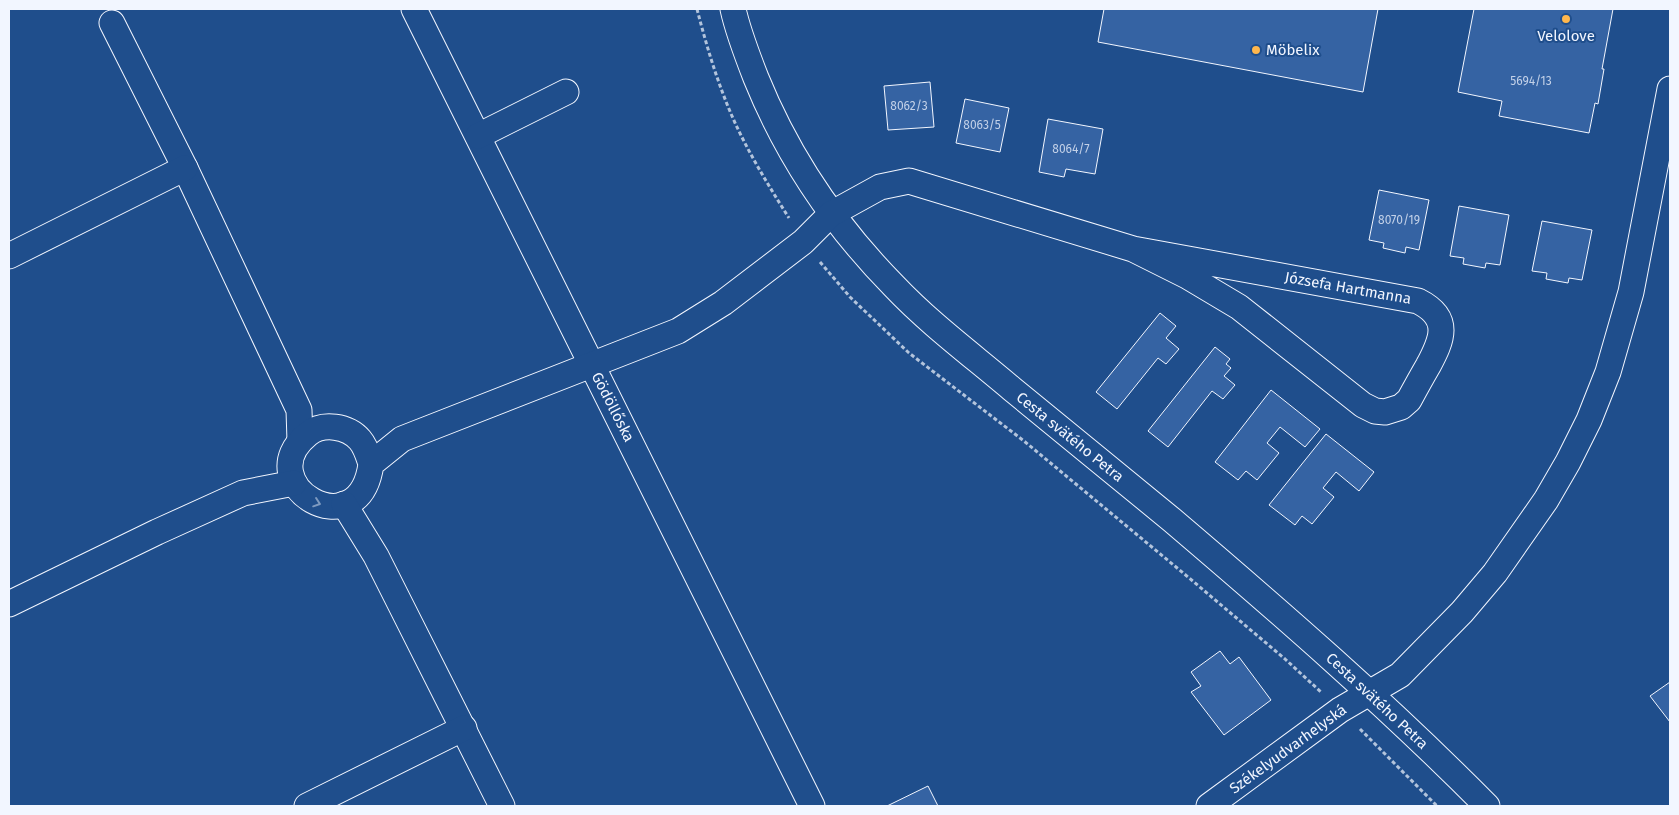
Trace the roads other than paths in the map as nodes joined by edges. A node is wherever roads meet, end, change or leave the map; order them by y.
1 (414, 9) edge
2 (733, 9) edge
3 (112, 23) dead end
4 (1670, 89) edge
5 (566, 92) dead end
6 (478, 136) junction
7 (185, 168) junction
8 (831, 214) junction
9 (1133, 249) junction
10 (9, 256) edge
11 (592, 364) junction
12 (299, 410) junction
13 (322, 428) junction
14 (350, 431) junction
15 (402, 439) junction
16 (296, 448) junction
17 (370, 464) junction
18 (294, 483) junction
19 (243, 493) junction
20 (353, 497) junction
21 (9, 604) edge
22 (1369, 693) junction
23 (464, 728) junction
24 (307, 806) edge
25 (502, 806) edge
26 (812, 806) edge
27 (1209, 806) edge
28 (1487, 806) edge

1 - 6 street, Gödöllőska
2 - 8 street, Cesta svätého Petra
3 - 7 street
4 - 22 street, Székelyudvarhelyská
5 - 6 street
6 - 11 street, Gödöllőska
7 - 10 street
7 - 12 street
8 - 9 street, Józsefa Hartmanna
8 - 11 street, Józsefa Hartmanna
8 - 22 street, Cesta svätého Petra
9 - 9 street, Józsefa Hartmanna
11 - 15 street, Józsefa Hartmanna
11 - 26 street, Gödöllőska
12 - 13 street
12 - 16 street
13 - 14 street
13 - 16 street
14 - 15 street
14 - 17 street
15 - 17 street
16 - 18 street
16 - 19 street
17 - 20 street
18 - 19 street
18 -> 20 street
19 - 21 street
20 - 23 street
22 - 27 street, Székelyudvarhelyská
22 - 28 street, Cesta svätého Petra
23 - 24 street
23 - 25 street

